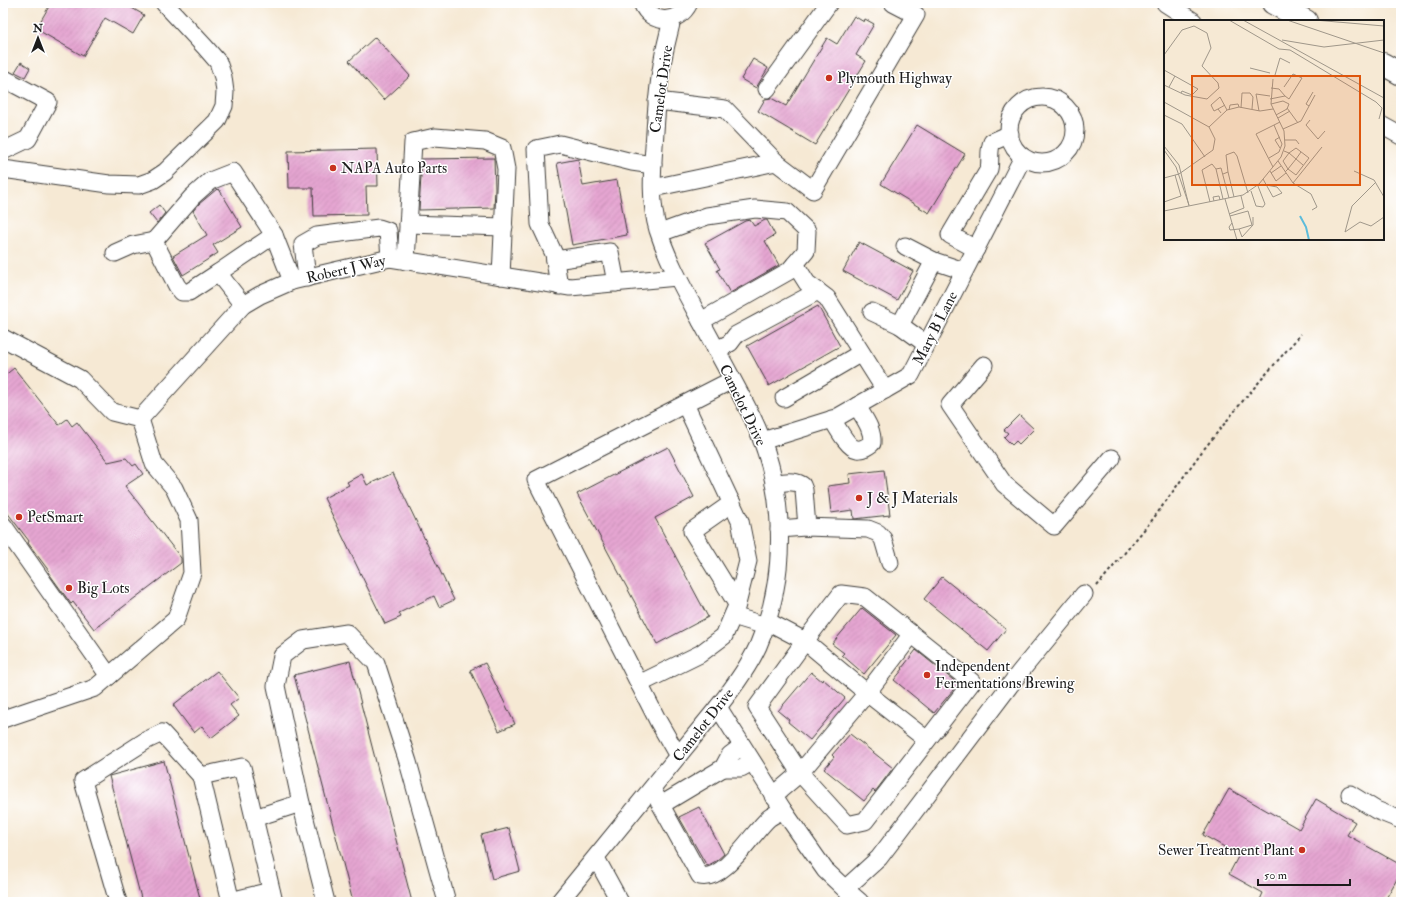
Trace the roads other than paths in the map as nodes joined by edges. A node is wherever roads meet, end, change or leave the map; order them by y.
1 (164, 3) edge
2 (642, 3) edge
3 (689, 3) edge
4 (829, 3) edge
5 (892, 3) edge
6 (1165, 3) edge
7 (1273, 3) edge
8 (672, 19) junction
9 (1191, 20) edge
10 (1304, 20) edge
11 (1384, 65) edge
12 (1401, 74) edge
13 (3, 78) edge
14 (767, 89) dead end
15 (657, 101) junction
16 (1384, 127) edge
17 (1010, 134) junction
18 (1401, 136) edge
19 (3, 151) edge
20 (1023, 157) junction
21 (776, 162) junction
22 (653, 165) junction
23 (3, 169) edge
24 (653, 188) junction
25 (408, 224) junction
26 (504, 227) junction
27 (660, 233) junction
28 (274, 235) junction
29 (154, 241) junction
30 (905, 246) dead end
31 (976, 249) junction
32 (115, 253) dead end
33 (398, 259) junction
34 (555, 260) junction
35 (934, 261) junction
36 (795, 264) junction
37 (964, 271) junction
38 (218, 273) junction
39 (501, 276) junction
40 (677, 276) junction
41 (300, 279) junction
42 (616, 283) junction
43 (559, 286) junction
44 (818, 291) junction
45 (243, 305) junction
46 (872, 312) dead end
47 (701, 322) junction
48 (900, 325) junction
49 (3, 338) edge
50 (926, 344) junction
51 (716, 350) junction
52 (861, 353) junction
53 (984, 365) dead end
54 (732, 380) junction
55 (885, 390) junction
56 (784, 398) dead end
57 (685, 404) junction
58 (857, 406) junction
59 (140, 419) junction
60 (832, 419) junction
61 (762, 441) junction
62 (1112, 458) dead end
63 (774, 484) junction
64 (732, 503) junction
65 (3, 525) edge
66 (807, 528) junction
67 (779, 529) junction
68 (890, 563) dead end
69 (1089, 592) road end
70 (735, 610) junction
71 (766, 623) junction
72 (912, 634) junction
73 (805, 641) junction
74 (109, 676) junction
75 (639, 684) junction
76 (867, 693) junction
77 (718, 707) junction
78 (3, 719) edge
79 (928, 740) junction
80 (742, 746) junction
81 (678, 756) junction
82 (752, 762) junction
83 (723, 768) junction
84 (800, 772) junction
85 (201, 776) junction
86 (652, 789) junction
87 (1350, 794) dead end
88 (773, 796) junction
89 (301, 803) junction
90 (661, 805) junction
91 (783, 810) junction
92 (254, 818) junction
93 (1401, 820) edge
94 (596, 858) junction
95 (845, 889) junction
96 (273, 897) edge
97 (118, 902) edge
98 (231, 902) edge
99 (326, 902) edge
100 (447, 902) edge
101 (559, 902) edge
102 (620, 902) edge
103 (860, 902) edge

1 - 23 street
2 - 8 street
3 - 8 street
4 - 14 street
5 - 21 street
6 - 9 street
7 - 10 highway
8 - 15 street, Camelot Drive
11 - 12 highway
13 - 19 street
15 - 21 street
15 - 22 street, Camelot Drive
16 - 18 street
17 - 20 street
17 - 20 street
17 - 31 street
20 - 31 street, Mary B Lane
21 - 24 street
22 - 24 street, Camelot Drive
22 - 34 street
24 - 27 street, Camelot Drive
25 - 26 street
25 - 26 street
25 - 33 street
26 - 39 street
27 - 36 street
27 - 40 street, Camelot Drive
28 - 29 street
28 - 38 street
28 - 41 street
29 - 32 street
29 - 38 street
30 - 35 street
31 - 37 street, Mary B Lane
33 - 39 street, Robert J Way
33 - 41 street, Robert J Way
33 - 41 street
34 - 42 street
34 - 43 street
35 - 37 street
35 - 48 street
36 - 44 street
36 - 47 street
37 - 50 street, Mary B Lane
38 - 45 street
39 - 43 street, Robert J Way
40 - 42 street, Robert J Way
40 - 47 street, Camelot Drive
41 - 45 street, Robert J Way
42 - 43 street, Robert J Way
44 - 51 street
44 - 52 street
45 - 59 street, Robert J Way
46 - 48 street
47 - 51 street, Camelot Drive
48 - 50 street
49 - 59 street
50 - 55 street, Mary B Lane
51 - 54 street, Camelot Drive
52 - 55 street
52 - 56 street
53 - 62 street
54 - 57 street
54 - 61 street, Camelot Drive
55 - 58 street, Mary B Lane
57 - 64 street
57 - 75 street
58 - 60 street, Mary B Lane
58 - 60 street
59 - 74 street
60 - 61 street, Mary B Lane
61 - 63 street, Camelot Drive
63 - 66 street
63 - 67 street, Camelot Drive
64 - 70 street
64 - 70 street
65 - 74 street
66 - 67 street
66 - 68 street
67 - 71 street, Camelot Drive
69 - 95 street
70 - 71 street
70 - 75 street
71 - 73 street
71 - 77 street, Camelot Drive
72 - 73 street
72 - 76 street
72 - 79 street
73 - 76 street
73 - 84 street
74 - 78 street
75 - 81 street
76 - 79 street
76 - 84 street
77 - 80 street
77 - 81 street, Camelot Drive
79 - 84 street
80 - 82 street
80 - 83 street
81 - 86 street, Camelot Drive
82 - 83 street
82 - 88 street
83 - 90 street
84 - 88 street
85 - 92 street
85 - 97 street
85 - 98 street
86 - 90 street
86 - 94 street, Camelot Drive
87 - 93 street
88 - 91 street
89 - 92 street
89 - 99 street
89 - 100 street
90 - 91 street
91 - 95 street
92 - 96 street
94 - 101 street, Camelot Drive
94 - 102 street
95 - 103 street
96 - 98 street

